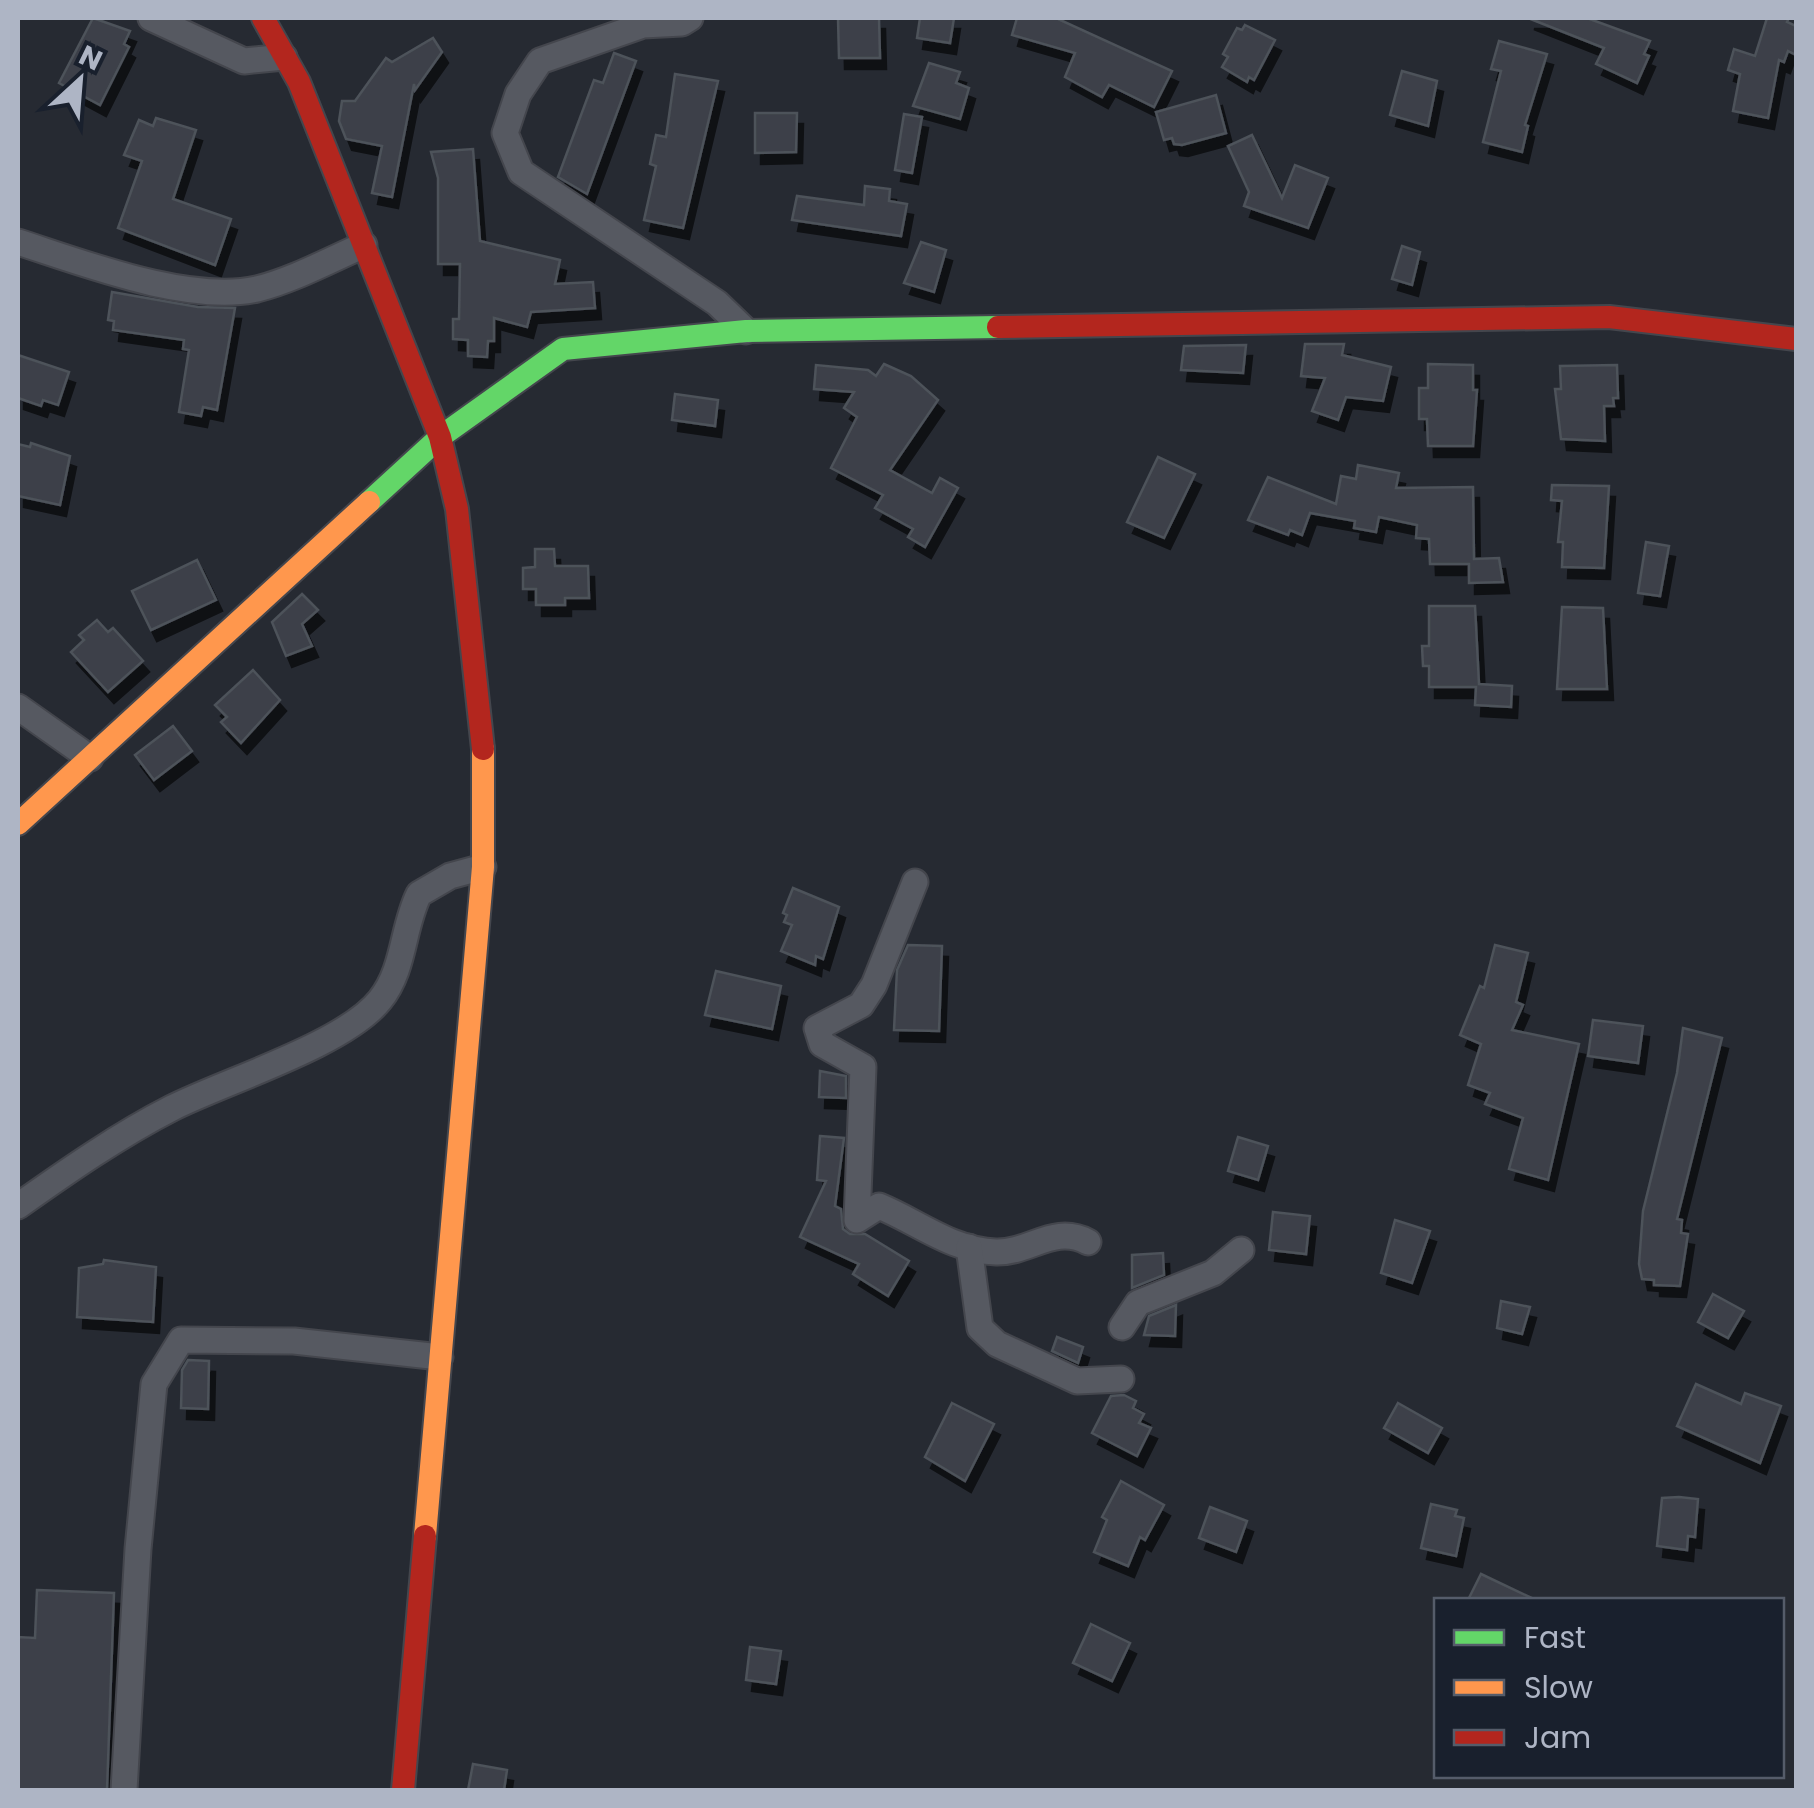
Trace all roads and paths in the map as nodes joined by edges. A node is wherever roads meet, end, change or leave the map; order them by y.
1 (151, 18) edge
2 (263, 18) edge
3 (690, 18) edge
4 (284, 57) junction
5 (18, 242) edge
6 (364, 245) junction
7 (746, 331) junction
8 (1796, 338) edge
9 (440, 438) junction
10 (18, 707) edge
11 (90, 758) junction
12 (18, 824) edge
13 (483, 867) junction
14 (914, 882) dead end
15 (18, 1206) edge
16 (1088, 1242) dead end
17 (969, 1247) junction
18 (1241, 1250) dead end
19 (1122, 1327) dead end
20 (440, 1357) junction
21 (1121, 1379) dead end
22 (124, 1790) edge
23 (403, 1790) edge

1 - 4 street
2 - 4 street
3 - 7 street
4 - 6 street
5 - 6 street
6 - 9 street
7 - 8 street
7 - 9 street
9 - 11 street
9 - 13 street
10 - 11 street
11 - 12 street
13 - 15 street
13 - 20 street
14 - 17 street
16 - 17 street
17 - 21 street
18 - 19 street
20 - 22 street
20 - 23 street

